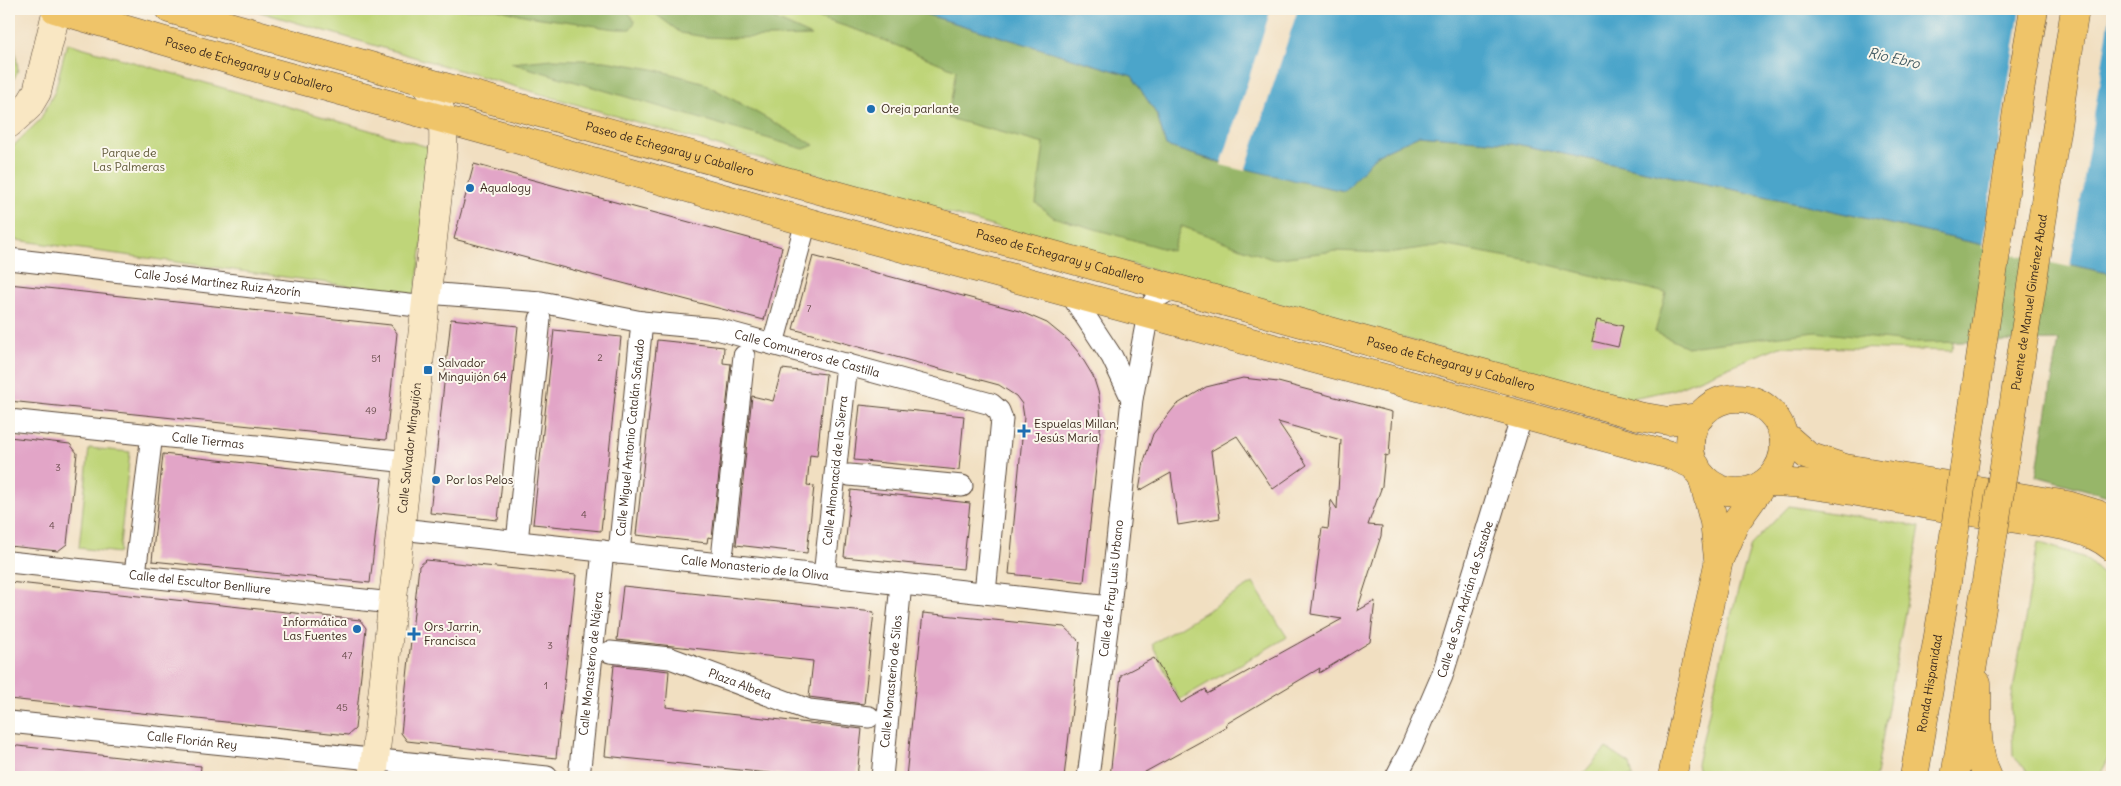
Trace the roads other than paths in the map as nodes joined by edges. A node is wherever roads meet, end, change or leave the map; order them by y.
1 (56, 9) edge
2 (168, 9) edge
3 (2034, 9) edge
4 (2075, 9) edge
5 (423, 81) junction
6 (444, 119) junction
7 (9, 124) edge
8 (806, 222) junction
9 (9, 259) edge
10 (1173, 288) junction
11 (1070, 293) junction
12 (426, 300) junction
13 (1147, 315) junction
14 (540, 319) dead end
15 (642, 322) junction
16 (773, 344) junction
17 (744, 356) dead end
18 (847, 364) junction
19 (1132, 399) junction
20 (1522, 415) junction
21 (1700, 417) junction
22 (9, 420) edge
23 (152, 434) junction
24 (1784, 436) junction
25 (408, 462) junction
26 (1699, 471) junction
27 (849, 475) dead end
28 (1765, 483) junction
29 (962, 486) dead end
30 (2112, 524) edge
31 (401, 529) junction
32 (517, 542) junction
33 (2112, 547) edge
34 (723, 548) dead end
35 (611, 552) junction
36 (1718, 560) junction
37 (9, 562) edge
38 (135, 574) junction
39 (824, 576) junction
40 (901, 584) junction
41 (985, 593) junction
42 (392, 603) junction
43 (1110, 607) junction
44 (1976, 645) junction
45 (610, 652) dead end
46 (868, 717) dead end
47 (9, 722) edge
48 (1919, 750) junction
49 (374, 769) edge
50 (1676, 771) edge
51 (483, 774) edge
52 (547, 777) edge
53 (579, 777) edge
54 (882, 777) edge
55 (1088, 777) edge
56 (1396, 777) edge
57 (1901, 777) edge
58 (1914, 777) edge
59 (1955, 777) edge
60 (1988, 777) edge

1 - 6 main road, Paseo de Echegaray y Caballero
1 - 7 street
2 - 5 main road, Paseo de Echegaray y Caballero
3 - 48 main road, Ronda Hispanidad, bridge
4 - 44 main road, Puente de Manuel Giménez Abad, bridge
5 - 6 street
5 - 10 main road, Paseo de Echegaray y Caballero
6 - 8 main road, Paseo de Echegaray y Caballero
6 - 12 street, Calle Salvador Minguijón
8 - 11 main road, Paseo de Echegaray y Caballero
8 - 16 street
9 - 12 street, Calle José Martínez Ruiz Azorín
10 - 13 street, Calle de Fray Luis Urbano
10 - 21 main road, Paseo de Echegaray y Caballero
11 - 13 main road, Paseo de Echegaray y Caballero
11 - 19 street
12 - 15 street, Calle Comuneros de Castilla
12 - 25 street, Calle Salvador Minguijón
13 - 19 street, Calle de Fray Luis Urbano
13 - 20 main road, Paseo de Echegaray y Caballero
14 - 32 street
15 - 16 street, Calle Comuneros de Castilla
15 - 35 street, Calle Miguel Antonio Catalán Sañudo
16 - 18 street, Calle Comuneros de Castilla
17 - 34 street
18 - 39 street, Calle Almonacid de la Sierra
18 - 41 street, Calle Comuneros de Castilla
19 - 43 street, Calle de Fray Luis Urbano
20 - 26 main road, Paseo de Echegaray y Caballero
20 - 56 street, Calle de San Adrián de Sasabe
21 - 24 main road
21 - 26 main road
22 - 23 street, Calle Tiermas
23 - 25 street, Calle Tiermas
23 - 38 street
24 - 28 main road
24 - 30 main road
25 - 31 street, Calle Salvador Minguijón
26 - 28 main road
26 - 36 main road
27 - 29 street
28 - 33 main road
28 - 36 main road
31 - 32 street, Calle Monasterio de la Oliva
31 - 42 street, Calle Salvador Minguijón
32 - 35 street, Calle Monasterio de la Oliva
35 - 39 street, Calle Monasterio de la Oliva
35 - 53 street, Calle Monasterio de Nájera
36 - 50 main road
37 - 38 street, Calle del Escultor Benlliure
38 - 42 street, Calle del Escultor Benlliure
39 - 40 street, Calle Monasterio de la Oliva
40 - 41 street, Calle Monasterio de la Oliva
40 - 54 street, Calle Monasterio de Silos
41 - 43 street, Calle Monasterio de la Oliva
42 - 49 street, Calle Salvador Minguijón
43 - 55 street, Calle de Fray Luis Urbano
44 - 59 main road
44 - 60 main road
45 - 46 street, Plaza Albeta
47 - 49 street, Calle Florián Rey
48 - 57 main road
48 - 58 main road, Ronda Hispanidad
49 - 51 street, Calle Florián Rey
51 - 52 street, Calle Florián Rey

